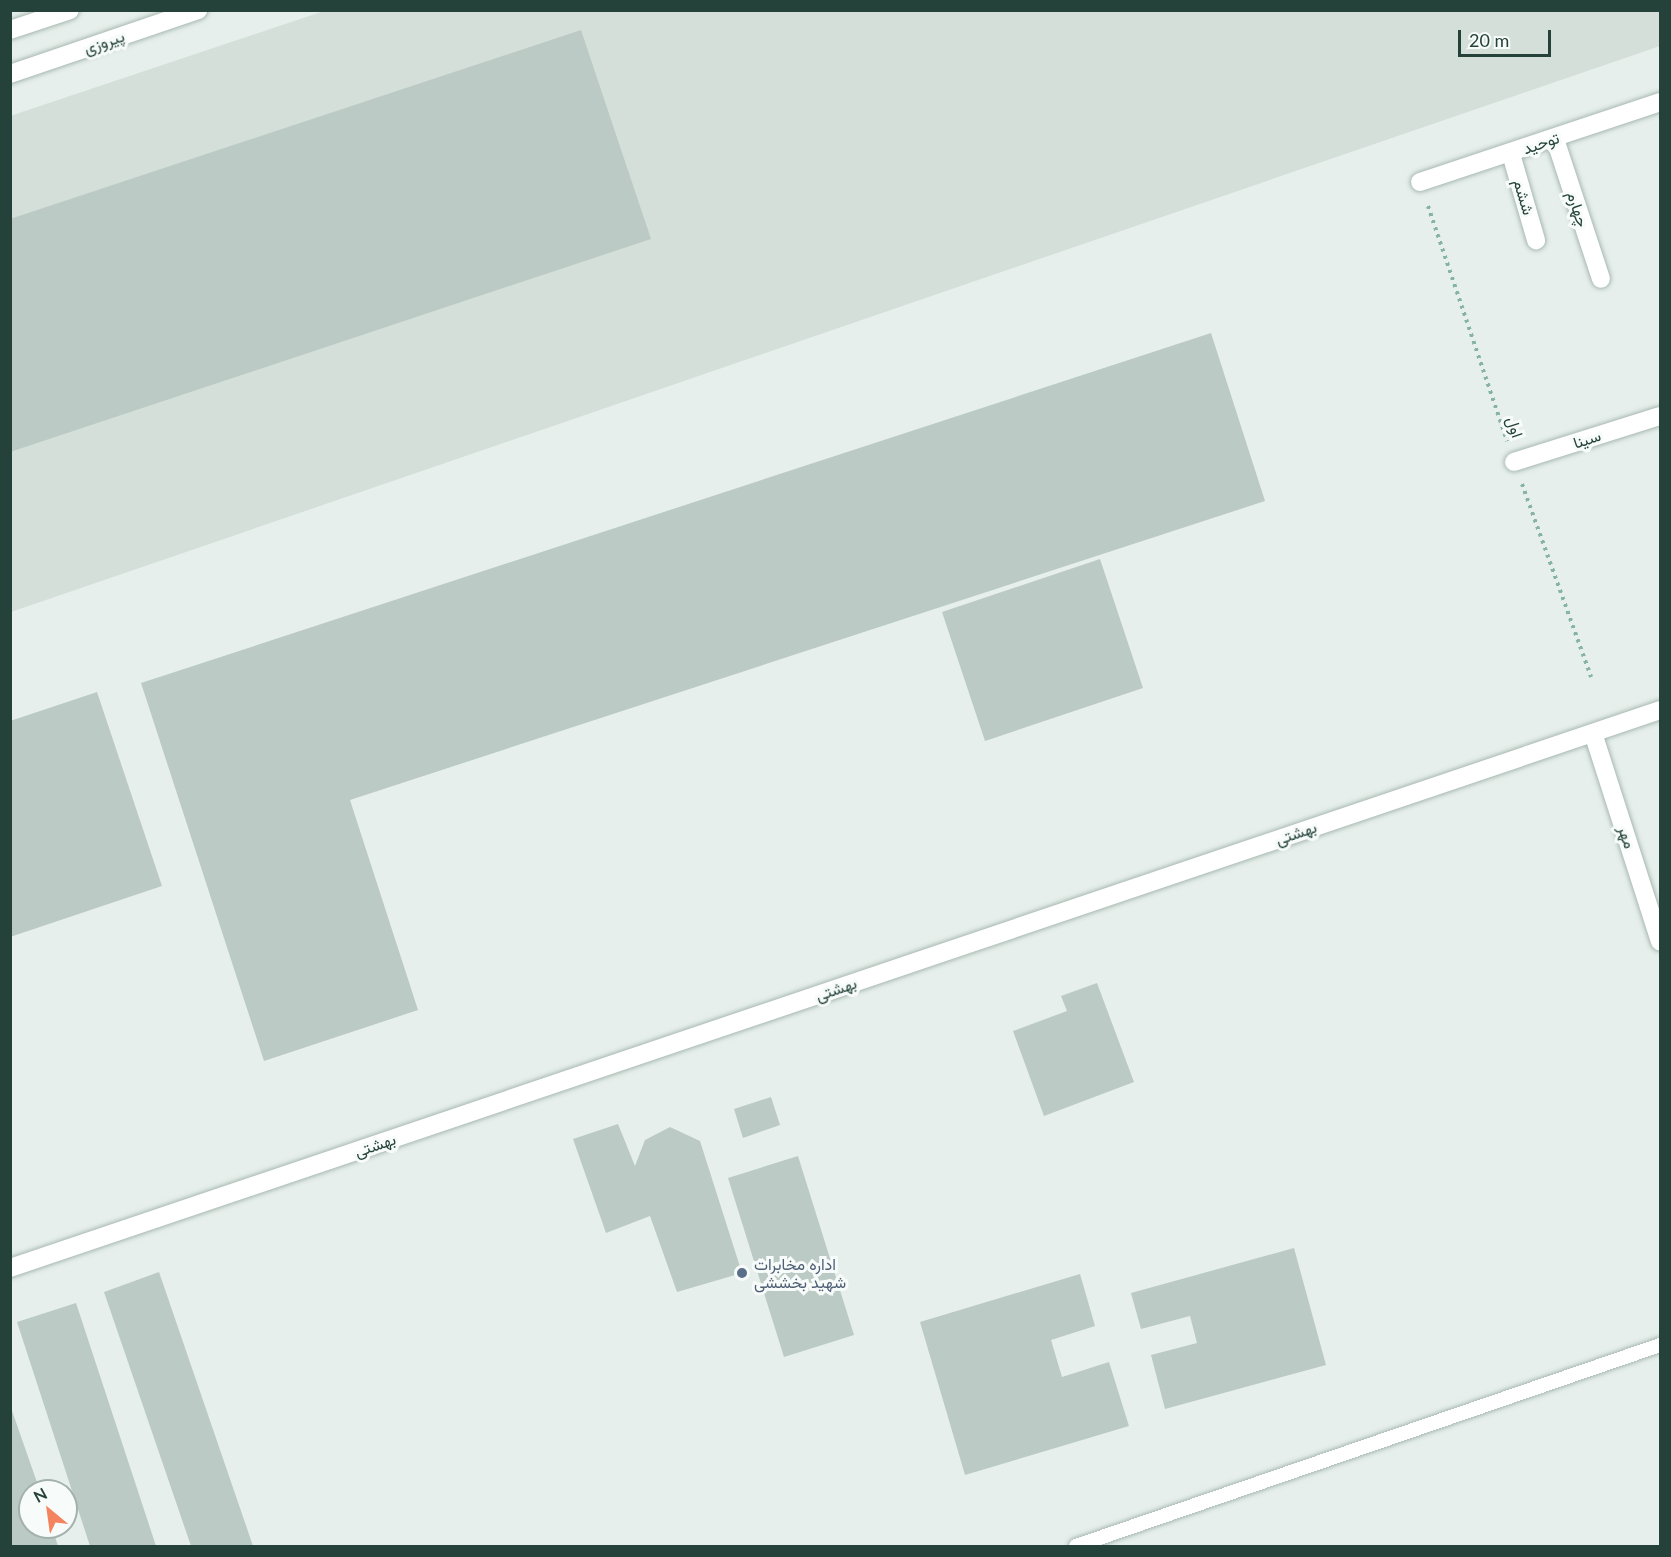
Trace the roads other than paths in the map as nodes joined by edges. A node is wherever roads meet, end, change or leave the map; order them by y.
1 (70, 10) edge
2 (198, 10) edge
3 (10, 30) edge
4 (10, 74) edge
5 (1660, 102) edge
6 (1555, 138) junction
7 (1510, 154) junction
8 (1420, 182) road end
9 (1536, 240) dead end
10 (1600, 279) dead end
11 (1660, 416) edge
12 (1514, 462) road end
13 (1660, 710) edge
14 (1593, 733) junction
15 (1660, 942) edge
16 (10, 1268) edge
17 (1660, 1345) edge
18 (1076, 1546) edge

1 - 3 street
2 - 4 street, پیروزی
5 - 6 street, توحید
6 - 7 street, توحید
6 - 10 street, چهارم
7 - 8 street, توحید
7 - 9 street, ششم
11 - 12 street, سینا
13 - 14 street, بهشتی
14 - 15 street, مهر
14 - 16 street, بهشتی
17 - 18 lane

